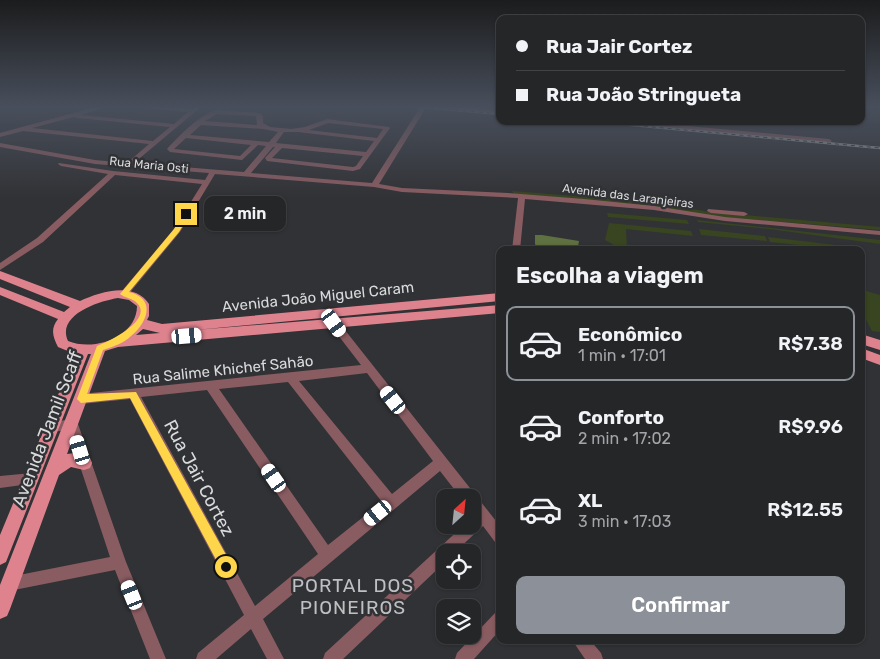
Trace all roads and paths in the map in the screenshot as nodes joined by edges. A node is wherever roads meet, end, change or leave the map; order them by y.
1 (97, 137) edge
2 (162, 137) edge
3 (183, 137) edge
4 (192, 137) edge
5 (275, 137) edge
6 (351, 137) edge
7 (381, 137) edge
8 (405, 137) edge
9 (783, 137) edge
10 (379, 140) junction
11 (829, 141) dead end
12 (155, 143) junction
13 (256, 143) junction
14 (0, 144) edge
15 (268, 144) junction
16 (280, 146) junction
17 (260, 154) junction
18 (368, 154) junction
19 (242, 160) junction
20 (61, 164) dead end
21 (128, 165) junction
22 (213, 172) junction
23 (113, 173) junction
24 (233, 173) junction
25 (247, 173) junction
26 (206, 182) junction
27 (374, 185) junction
28 (522, 196) junction
29 (880, 226) edge
30 (880, 233) edge
31 (516, 246) edge
32 (0, 267) edge
33 (0, 275) edge
34 (0, 291) edge
35 (124, 294) junction
36 (496, 297) edge
37 (80, 306) junction
38 (496, 309) edge
39 (66, 317) junction
40 (140, 322) junction
41 (334, 323) junction
42 (865, 341) edge
43 (116, 342) junction
44 (880, 345) edge
45 (100, 348) junction
46 (83, 350) junction
47 (865, 354) edge
48 (880, 360) edge
49 (368, 369) junction
50 (291, 378) junction
51 (211, 386) junction
52 (133, 394) junction
53 (81, 399) junction
54 (72, 424) junction
55 (52, 426) junction
56 (84, 462) junction
57 (442, 462) junction
58 (53, 470) junction
59 (32, 480) junction
60 (0, 482) edge
61 (462, 489) edge
62 (391, 503) junction
63 (481, 512) edge
64 (484, 516) junction
65 (496, 532) edge
66 (327, 555) junction
67 (0, 556) edge
68 (119, 562) junction
69 (9, 584) junction
70 (0, 609) edge
71 (254, 618) junction
72 (496, 622) edge
73 (583, 644) edge
74 (594, 658) edge
75 (158, 659) edge
76 (204, 659) edge
77 (276, 659) edge
78 (331, 659) edge
79 (463, 659) edge

1 - 12 street
2 - 12 street
3 - 19 street
4 - 13 street
5 - 15 street
6 - 10 street
7 - 10 street
8 - 27 street
9 - 11 street
10 - 18 street
12 - 21 street
13 - 15 street
13 - 19 street
14 - 21 street, Avenida das Laranjeiras
15 - 16 street
15 - 17 street
16 - 18 street
16 - 18 street
17 - 19 street
17 - 25 street
19 - 24 street
19 - 25 street
20 - 23 street, Rua Maria Osti
21 - 22 street, Avenida das Laranjeiras
22 - 24 street, Avenida das Laranjeiras
22 - 26 street
23 - 26 street, Rua Maria Osti
23 - 32 street
24 - 25 street, Avenida das Laranjeiras
25 - 27 street, Avenida das Laranjeiras
26 - 35 street
27 - 28 street, Avenida das Laranjeiras
27 - 29 street, Avenida das Laranjeiras
28 - 30 street, Avenida das Laranjeiras
28 - 31 street
33 - 37 main road
34 - 39 main road
35 - 37 main road
35 - 40 main road
36 - 40 main road, Avenida João Miguel Caram
37 - 39 main road
38 - 41 main road, Avenida João Miguel Caram
39 - 46 main road
40 - 43 main road
41 - 43 main road, Avenida João Miguel Caram
41 - 49 street
42 - 44 main road
43 - 45 main road
45 - 46 main road
45 - 53 main road, Avenida Jamil Scaff
46 - 55 main road, Avenida Jamil Scaff
47 - 48 main road
49 - 50 street, Rua Salime Khichef Sahão
49 - 57 street
50 - 51 street, Rua Salime Khichef Sahão
50 - 62 street
51 - 52 street, Rua Salime Khichef Sahão
51 - 66 street
52 - 53 street, Rua Salime Khichef Sahão
52 - 71 street, Rua Jair Cortez
53 - 54 main road, Avenida Jamil Scaff
54 - 55 street
54 - 56 street
54 - 58 main road, Avenida Jamil Scaff
55 - 59 main road, Avenida Jamil Scaff
56 - 58 main road
56 - 68 street
57 - 61 street
57 - 62 street
58 - 69 main road, Avenida Jamil Scaff
59 - 60 street
59 - 67 main road, Avenida Jamil Scaff
62 - 66 street
63 - 64 street
64 - 65 street
64 - 78 street
66 - 71 street
68 - 69 street
68 - 75 street
69 - 70 main road, Avenida Jamil Scaff
71 - 76 street
71 - 77 street, Rua Jair Cortez
72 - 79 street
73 - 74 street

